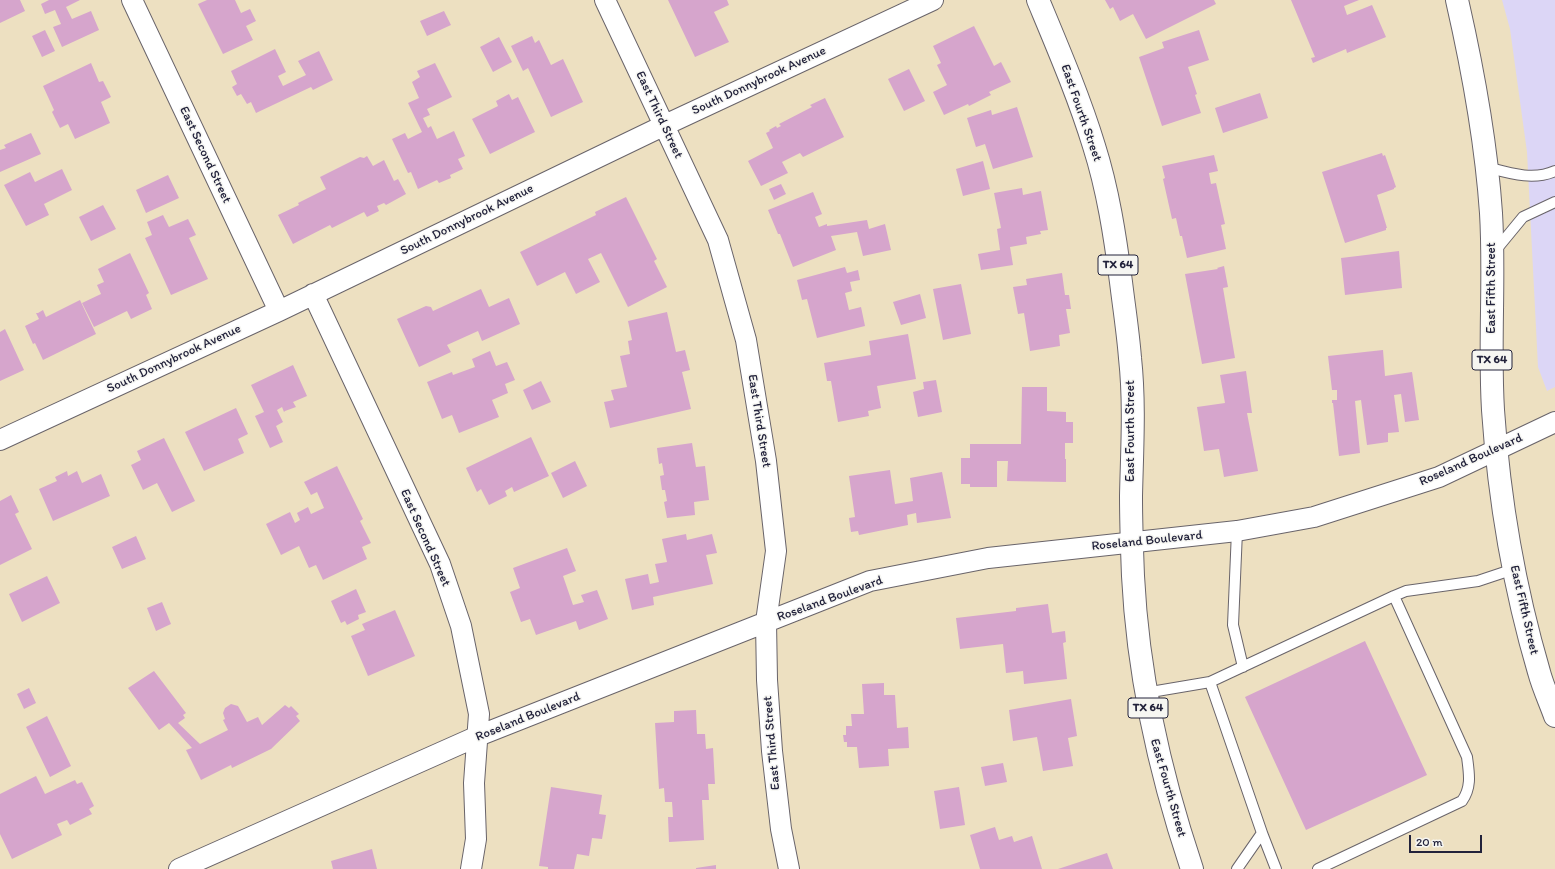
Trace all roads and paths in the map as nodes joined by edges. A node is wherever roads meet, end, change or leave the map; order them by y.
1 (132, 0) edge
2 (605, 0) edge
3 (933, 0) edge
4 (1038, 0) edge
5 (1457, 0) edge
6 (664, 125) junction
7 (1486, 167) junction
8 (1555, 171) edge
9 (1555, 202) edge
10 (1492, 254) junction
11 (313, 294) junction
12 (279, 311) junction
13 (1555, 422) edge
14 (0, 440) edge
15 (1497, 450) junction
16 (1237, 531) junction
17 (1132, 542) junction
18 (1514, 569) junction
19 (1394, 596) junction
20 (766, 622) junction
21 (1243, 667) junction
22 (1210, 682) junction
23 (1145, 692) junction
24 (1553, 702) edge
25 (478, 736) junction
26 (1262, 833) junction
27 (179, 869) edge
28 (471, 869) edge
29 (789, 869) edge
30 (1192, 869) edge
31 (1237, 869) edge
32 (1276, 869) edge
33 (1318, 869) edge

1 - 12 street, East Second Street
2 - 6 street, East Third Street
3 - 6 street, South Donnybrook Avenue
4 - 17 main road, East Fourth Street / TX 64
5 - 7 main road, East Fifth Street / TX 64
6 - 11 street, South Donnybrook Avenue
6 - 20 street, East Third Street
7 - 8 lane
7 - 10 main road, East Fifth Street / TX 64
9 - 10 lane
10 - 15 main road, East Fifth Street / TX 64
11 - 12 street, South Donnybrook Avenue
11 - 25 street, East Second Street
12 - 14 street, South Donnybrook Avenue
13 - 15 street, Roseland Boulevard
15 - 16 street, Roseland Boulevard
15 - 18 main road, East Fifth Street / TX 64
16 - 17 street, Roseland Boulevard
16 - 21 lane
17 - 20 street, Roseland Boulevard
17 - 23 main road, East Fourth Street / TX 64
18 - 19 lane
18 - 24 main road, East Fifth Street / TX 64
19 - 21 lane
19 - 33 lane
20 - 25 street, Roseland Boulevard
20 - 29 street, East Third Street
21 - 22 lane
22 - 23 lane
22 - 26 lane
23 - 30 main road, East Fourth Street / TX 64
25 - 27 street, Roseland Boulevard
25 - 28 street, East Second Street
26 - 31 lane
26 - 32 lane

